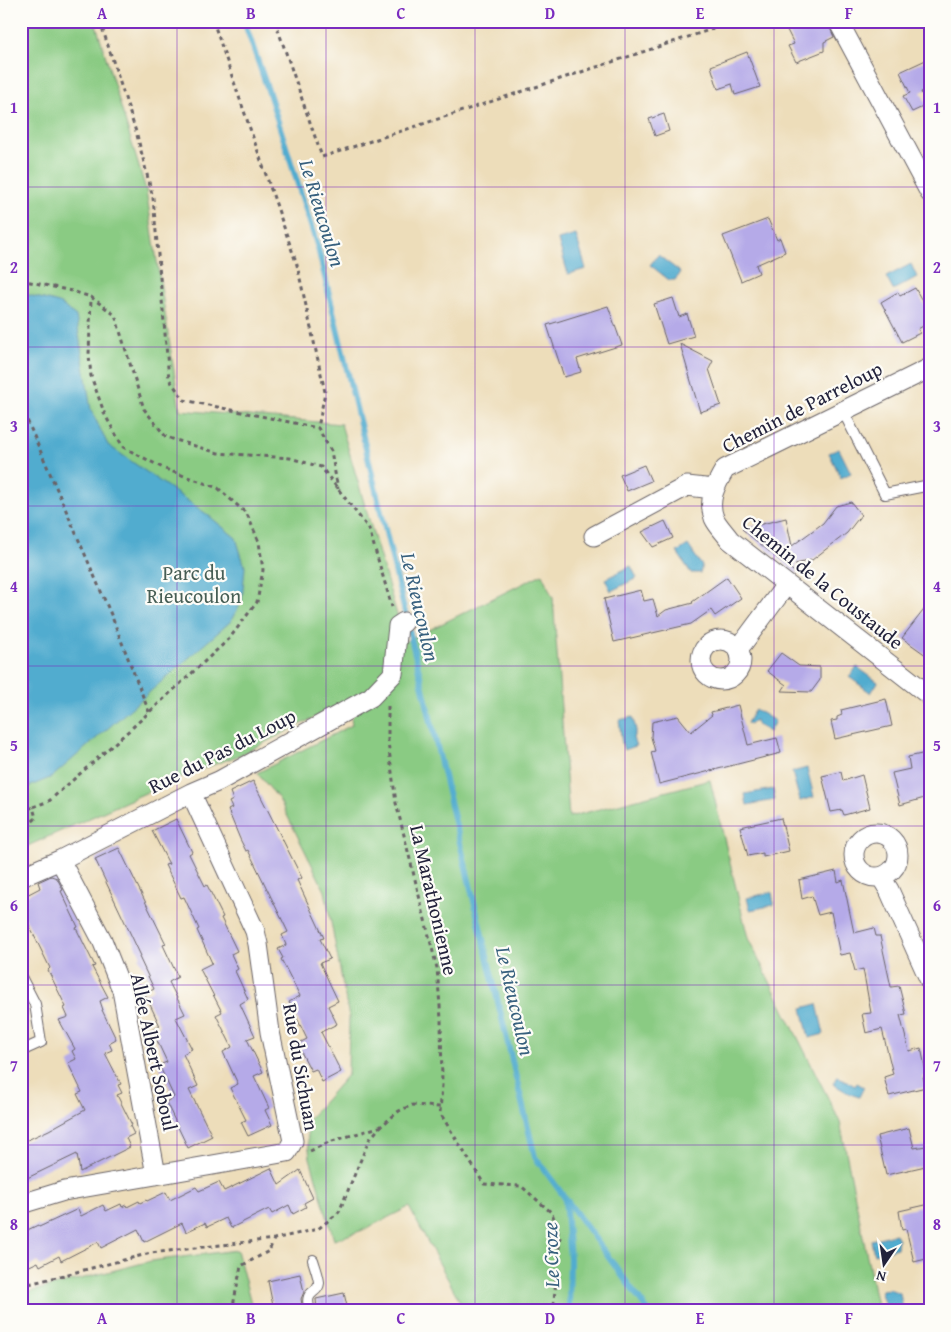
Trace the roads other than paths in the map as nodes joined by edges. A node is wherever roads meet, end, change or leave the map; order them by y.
1 (838, 21) edge
2 (930, 193) edge
3 (930, 368) edge
4 (843, 410) junction
5 (930, 485) edge
6 (714, 489) junction
7 (594, 536) dead end
8 (786, 585) junction
9 (401, 624) road end
10 (737, 646) dead end
11 (930, 696) edge
12 (191, 793) junction
13 (60, 860) junction
14 (21, 877) edge
15 (881, 877) dead end
16 (21, 977) edge
17 (930, 981) edge
18 (21, 1051) edge
19 (156, 1176) junction
20 (21, 1204) edge
21 (313, 1260) dead end
22 (310, 1311) edge

1 - 2 street
3 - 4 street, Chemin de Parreloup
4 - 5 lane
4 - 6 street, Chemin de Parreloup
6 - 7 street
6 - 8 street, Chemin de la Coustaude
8 - 10 street
8 - 11 street, Chemin de la Coustaude
9 - 12 street, Rue du Pas du Loup
12 - 13 street, Rue du Pas du Loup
12 - 19 street, Rue du Sichuan
13 - 14 street, Rue du Pas du Loup
13 - 19 street, Allée Albert Soboul
15 - 17 street
16 - 18 lane
19 - 20 street, Rue du Sichuan
21 - 22 lane

